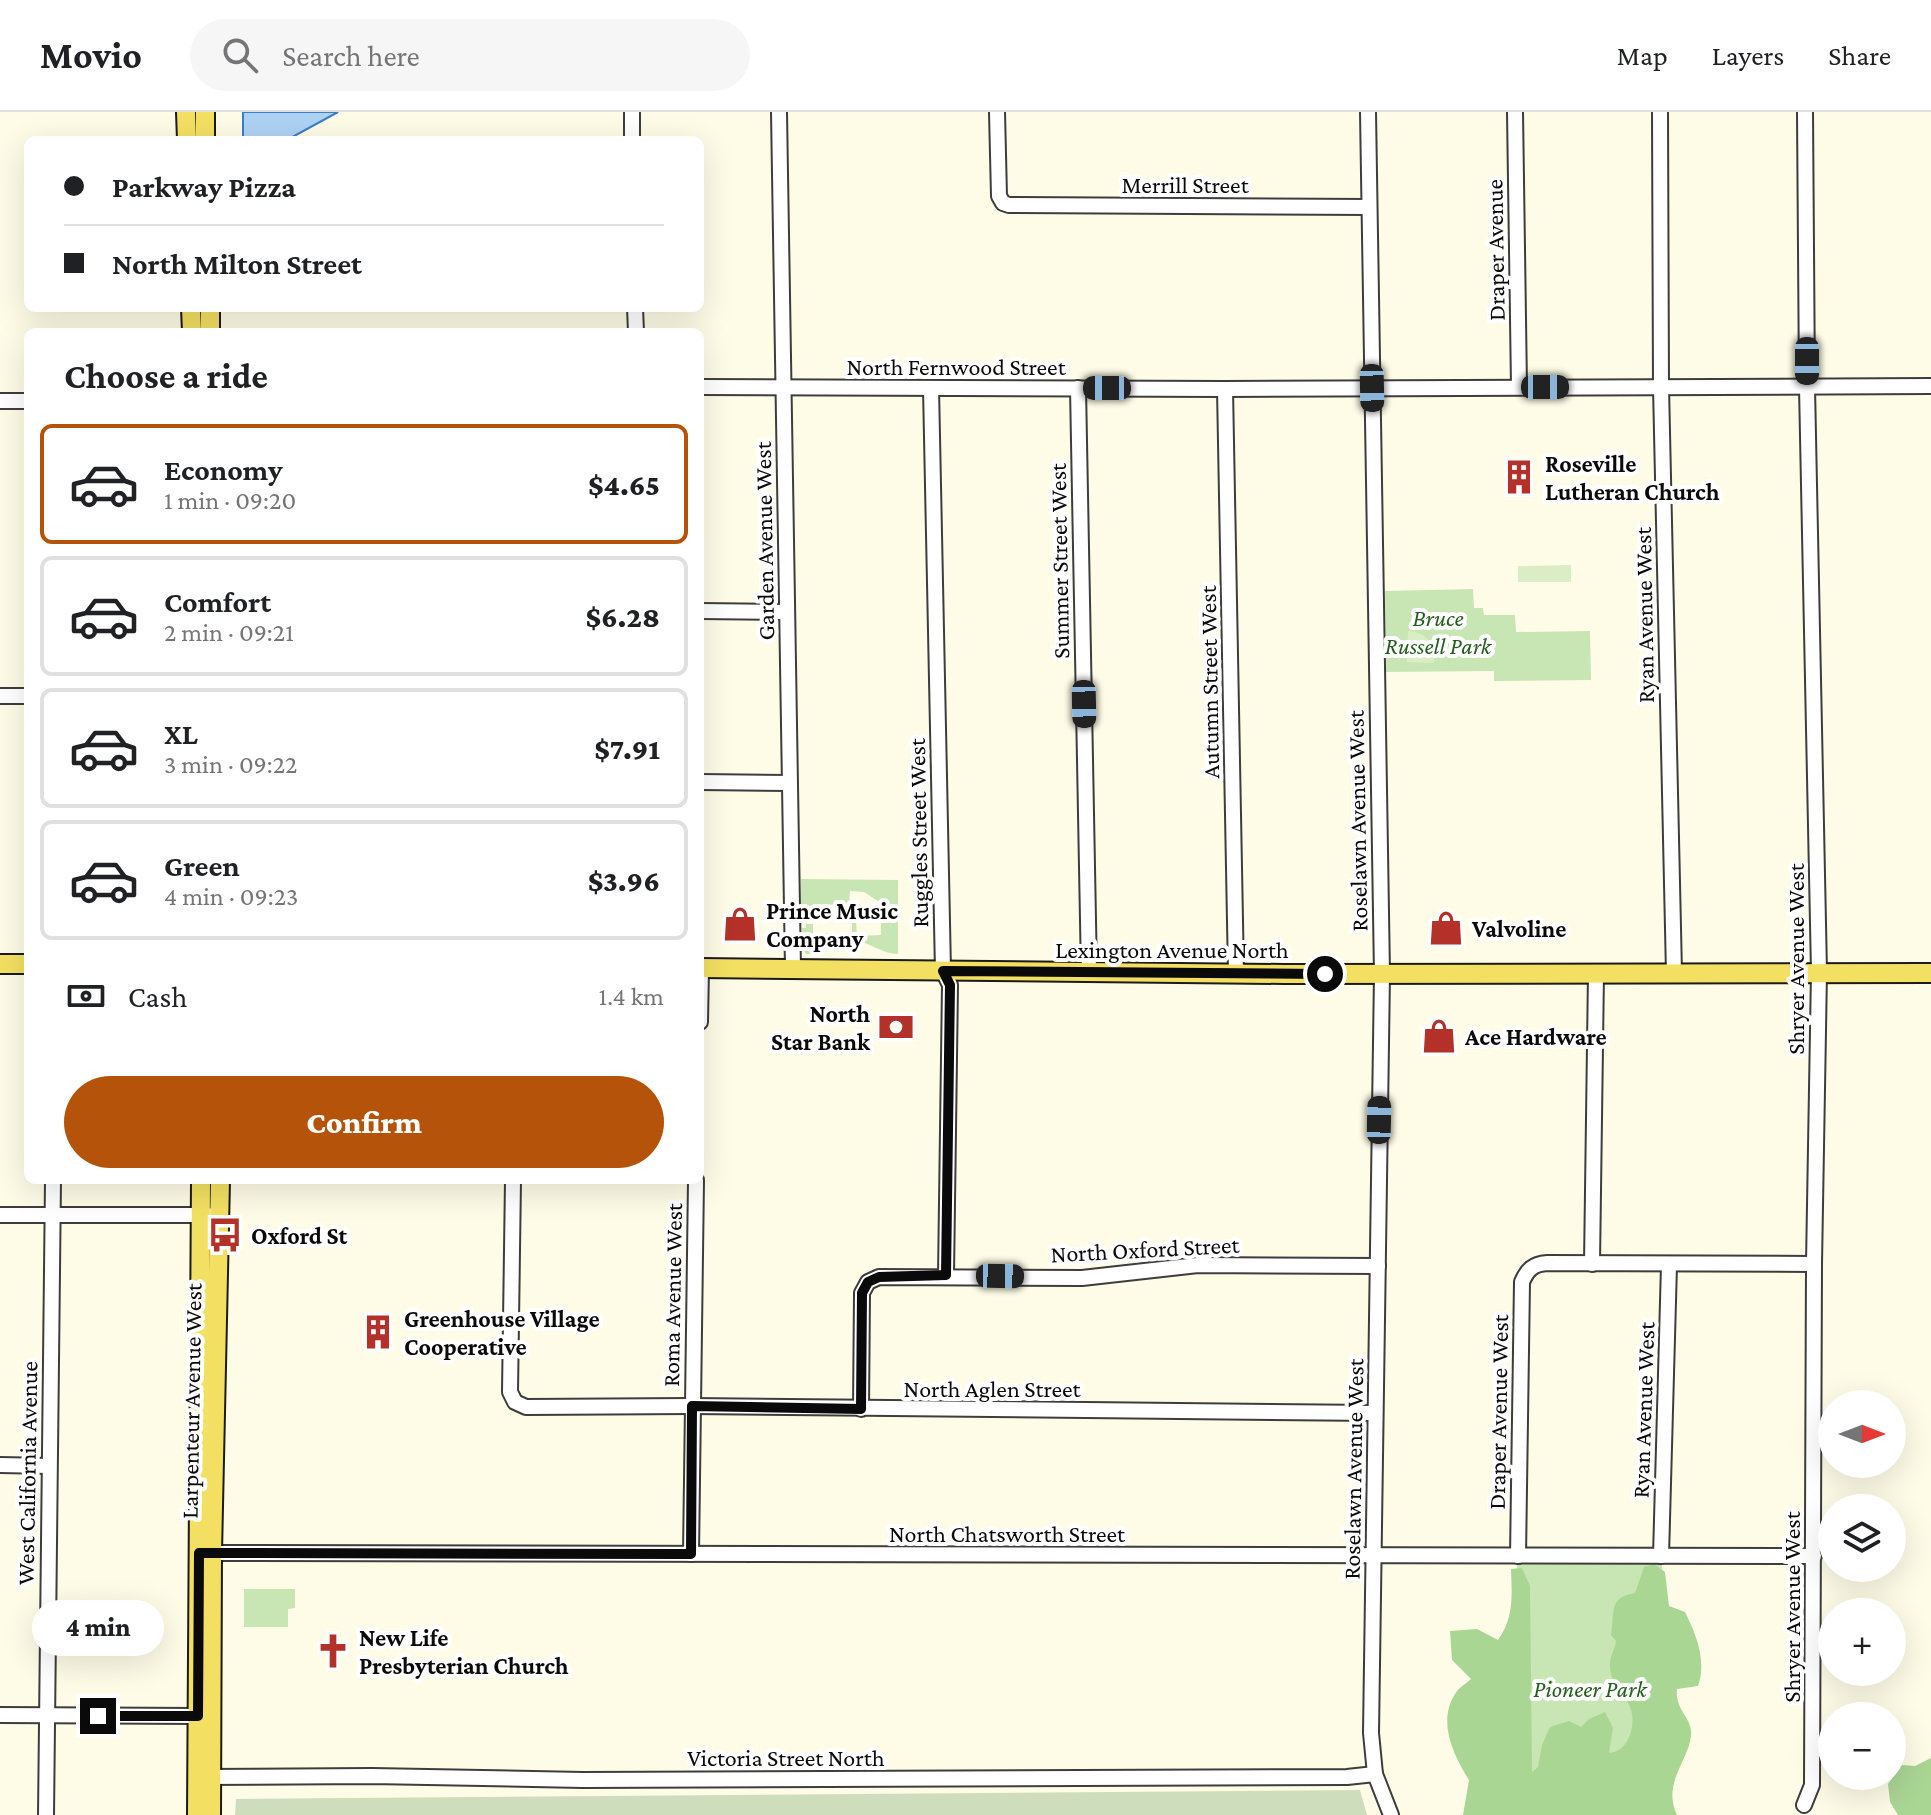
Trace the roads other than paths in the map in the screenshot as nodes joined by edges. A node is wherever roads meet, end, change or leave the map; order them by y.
1 (186, 112) edge
2 (205, 112) edge
3 (632, 112) edge
4 (779, 112) edge
5 (997, 112) edge
6 (1368, 112) edge
7 (1515, 112) edge
8 (1660, 112) edge
9 (1805, 112) edge
10 (187, 136) edge
11 (205, 136) edge
12 (632, 136) edge
13 (1369, 207) junction
14 (1931, 386) edge
15 (704, 387) edge
16 (784, 387) junction
17 (1519, 387) junction
18 (1661, 387) junction
19 (1807, 387) junction
20 (931, 388) junction
21 (1078, 388) junction
22 (1372, 388) junction
23 (1225, 389) junction
24 (0, 401) edge
25 (24, 401) edge
26 (704, 611) edge
27 (786, 612) junction
28 (0, 696) edge
29 (24, 696) edge
30 (704, 782) edge
31 (789, 783) junction
32 (0, 964) edge
33 (24, 964) edge
34 (704, 968) edge
35 (793, 969) junction
36 (943, 971) junction
37 (1819, 972) junction
38 (1089, 973) junction
39 (1596, 973) junction
40 (1674, 973) junction
41 (1931, 973) edge
42 (1236, 974) junction
43 (1382, 974) junction
44 (53, 1184) edge
45 (202, 1184) edge
46 (219, 1184) edge
47 (513, 1184) edge
48 (696, 1184) edge
49 (0, 1215) edge
50 (52, 1215) junction
51 (210, 1215) junction
52 (1592, 1264) junction
53 (1814, 1264) junction
54 (1669, 1265) junction
55 (1378, 1266) junction
56 (946, 1275) junction
57 (692, 1406) junction
58 (861, 1409) junction
59 (1375, 1413) junction
60 (0, 1465) edge
61 (49, 1466) junction
62 (206, 1553) junction
63 (691, 1554) junction
64 (1374, 1556) junction
65 (1518, 1556) junction
66 (1661, 1556) junction
67 (1814, 1556) junction
68 (0, 1715) edge
69 (47, 1716) junction
70 (198, 1716) junction
71 (1375, 1774) junction
72 (204, 1777) junction
73 (1804, 1805) dead end
74 (46, 1815) edge
75 (197, 1815) edge
76 (211, 1815) edge
77 (1391, 1815) edge

1 - 10 main road
2 - 11 main road
3 - 12 street
4 - 16 street, Garden Avenue West
5 - 13 street, Merrill Street
6 - 13 street, Roselawn Avenue West
7 - 17 street, Draper Avenue
8 - 18 street, Ryan Avenue West
9 - 19 street, Shryer Avenue West
13 - 22 street, Roselawn Avenue West
14 - 19 street, North Fernwood Street
15 - 16 street, North Fernwood Street
16 - 20 street, North Fernwood Street
16 - 27 street, Garden Avenue West
17 - 18 street, North Fernwood Street
17 - 22 street, North Fernwood Street
18 - 19 street, North Fernwood Street
18 - 40 street, Ryan Avenue West
19 - 37 street, Shryer Avenue West
20 - 21 street, North Fernwood Street
20 - 36 street, Ruggles Street West
21 - 23 street, North Fernwood Street
21 - 38 street, Summer Street West
22 - 23 street, North Fernwood Street
22 - 43 street, Roselawn Avenue West
23 - 42 street, Autumn Street West
24 - 25 street
26 - 27 street
27 - 31 street, Garden Avenue West
28 - 29 street
30 - 31 street
31 - 35 street, Garden Avenue West
32 - 33 main road
34 - 35 main road, Lexington Avenue North
35 - 36 main road, Lexington Avenue North
36 - 38 main road, Lexington Avenue North
36 - 56 street, Ruggles Street West
37 - 40 main road, Lexington Avenue North
37 - 41 main road, Lexington Avenue North
37 - 53 street, Shryer Avenue West
38 - 42 main road, Lexington Avenue North
39 - 40 main road, Lexington Avenue North
39 - 43 main road, Lexington Avenue North
39 - 52 street
42 - 43 main road, Lexington Avenue North
43 - 55 street, Roselawn Avenue West
44 - 50 street, West California Avenue
45 - 51 main road, Larpenteur Avenue West
46 - 51 main road, Larpenteur Avenue West
47 - 57 street, North Aglen Street
48 - 57 street, Roma Avenue West
49 - 50 street
50 - 51 street
50 - 61 street, West California Avenue
51 - 62 main road, Larpenteur Avenue West
52 - 54 street
52 - 65 street, Draper Avenue West
53 - 54 street
53 - 67 street, Shryer Avenue West
54 - 66 street, Ryan Avenue West
55 - 56 street, North Oxford Street
55 - 59 street, Roselawn Avenue West
56 - 58 street, North Oxford Street
57 - 58 street, North Aglen Street
57 - 63 street, Roma Avenue West
58 - 59 street, North Aglen Street
59 - 64 street, Roselawn Avenue West
60 - 61 street
61 - 69 street, West California Avenue
62 - 63 street, North Chatsworth Street
62 - 70 main road, Larpenteur Avenue West
62 - 72 main road, Larpenteur Avenue West
63 - 64 street, North Chatsworth Street
64 - 65 street, North Chatsworth Street
64 - 71 street, Roselawn Avenue West
65 - 66 street, North Chatsworth Street
66 - 67 street, North Chatsworth Street
67 - 73 street, Shryer Avenue West
68 - 69 street
69 - 70 street
69 - 74 street, West California Avenue
70 - 72 main road, Larpenteur Avenue West
71 - 72 street, Victoria Street North
71 - 77 street, Roselawn Avenue West
72 - 75 main road, Larpenteur Avenue West
72 - 76 main road, Larpenteur Avenue West

